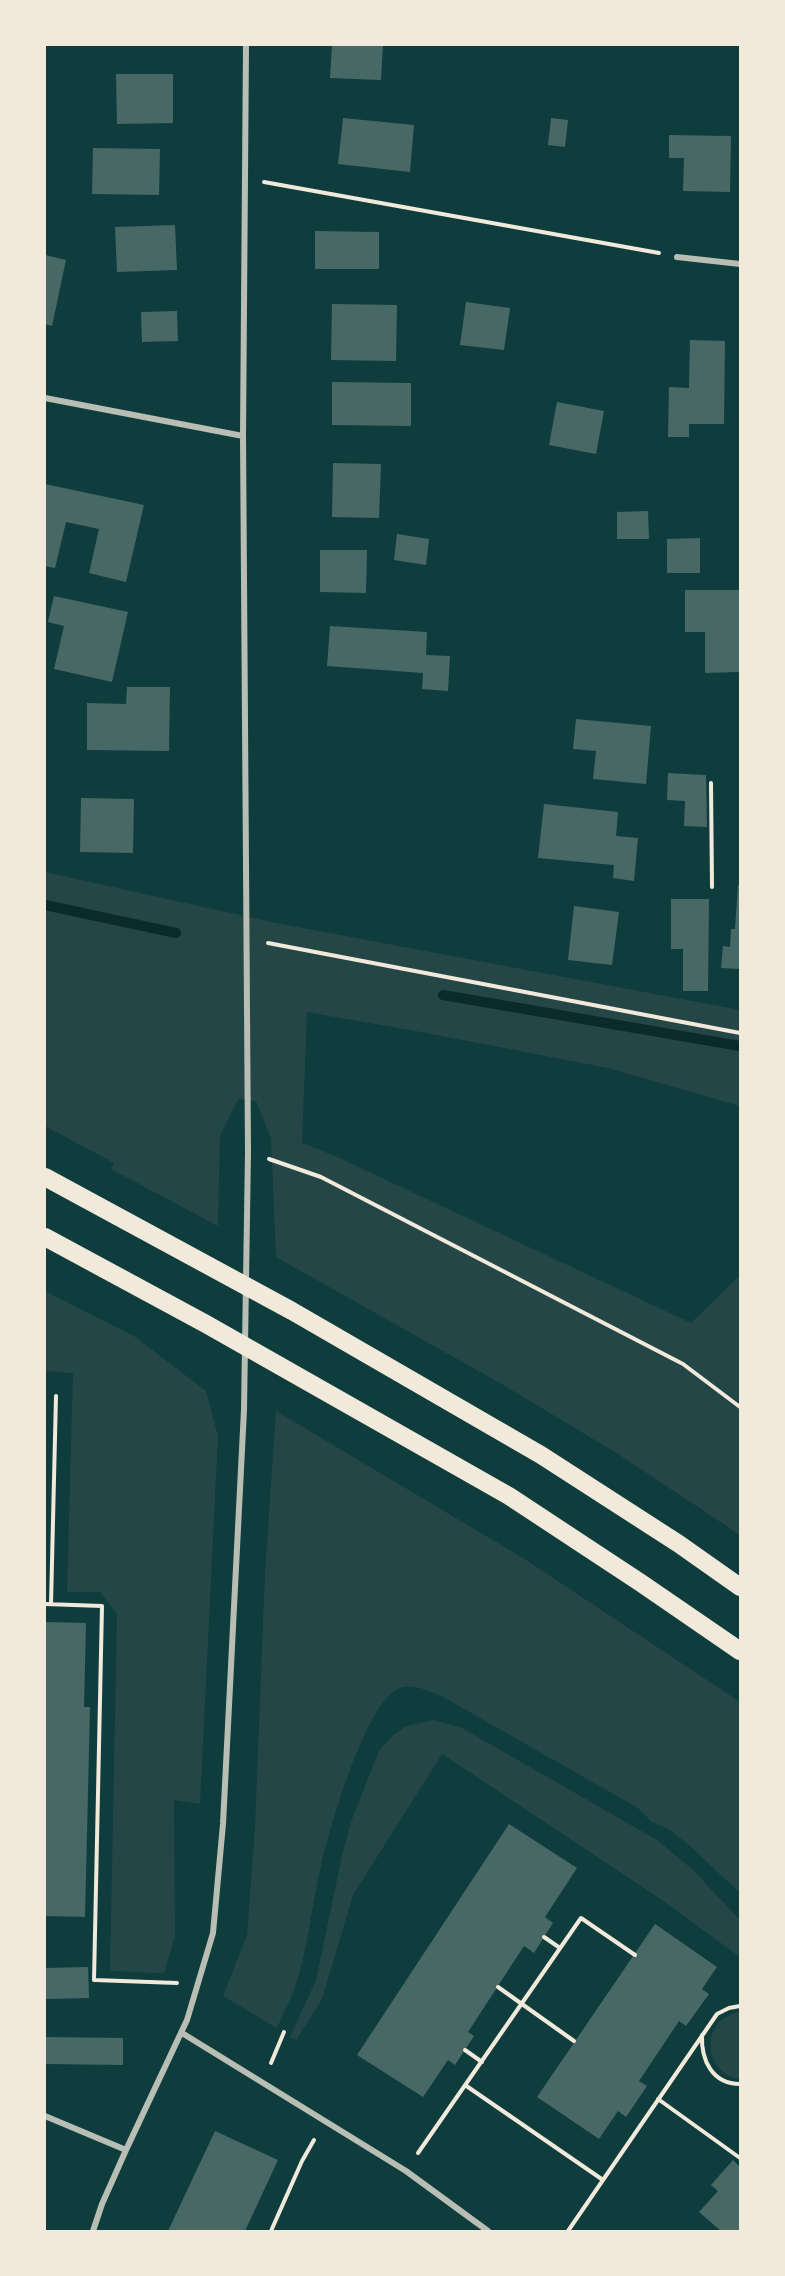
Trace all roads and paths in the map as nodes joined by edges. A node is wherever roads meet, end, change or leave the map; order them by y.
1 (246, 45) edge
2 (246, 178) junction
3 (677, 257) joint
4 (740, 264) edge
5 (45, 398) edge
6 (243, 436) junction
7 (711, 783) dead end
8 (712, 887) dead end
9 (247, 939) junction
10 (740, 1033) edge
11 (248, 1152) junction
12 (45, 1177) edge
13 (45, 1237) edge
14 (56, 1396) dead end
15 (740, 1407) edge
16 (740, 1587) edge
17 (45, 1604) edge
18 (51, 1604) junction
19 (740, 1651) edge
20 (544, 1937) dead end
21 (560, 1948) junction
22 (634, 1954) dead end
23 (198, 1983) junction
24 (498, 1987) dead end
25 (522, 2004) junction
26 (740, 2006) edge
27 (284, 2032) dead end
28 (182, 2033) junction
29 (702, 2035) junction
30 (574, 2041) dead end
31 (465, 2050) dead end
32 (482, 2062) junction
33 (262, 2083) junction
34 (740, 2084) edge
35 (465, 2085) junction
36 (658, 2099) junction
37 (45, 2116) edge
38 (325, 2121) junction
39 (126, 2150) junction
40 (740, 2158) edge
41 (406, 2171) junction
42 (603, 2180) junction
43 (93, 2231) edge
44 (271, 2231) edge
45 (488, 2231) edge
46 (568, 2231) edge

1 - 2 street
2 - 3 path
2 - 6 street
3 - 4 street
5 - 6 street
6 - 9 street
7 - 8 path
9 - 10 path
9 - 11 street
11 - 15 path
11 - 23 street
12 - 16 highway
13 - 19 highway
14 - 18 path
17 - 18 path
18 - 23 path
20 - 21 path
21 - 22 path
21 - 25 path
23 - 28 street
24 - 25 path
25 - 30 path
25 - 32 path
26 - 29 path
27 - 33 path
28 - 33 street
28 - 39 street
29 - 34 path
29 - 36 path
31 - 32 path
32 - 35 path
33 - 38 street
35 - 41 path
35 - 42 path
36 - 40 path
36 - 42 path
37 - 39 street
38 - 41 street
38 - 44 path
39 - 43 street
41 - 45 street
42 - 46 path

